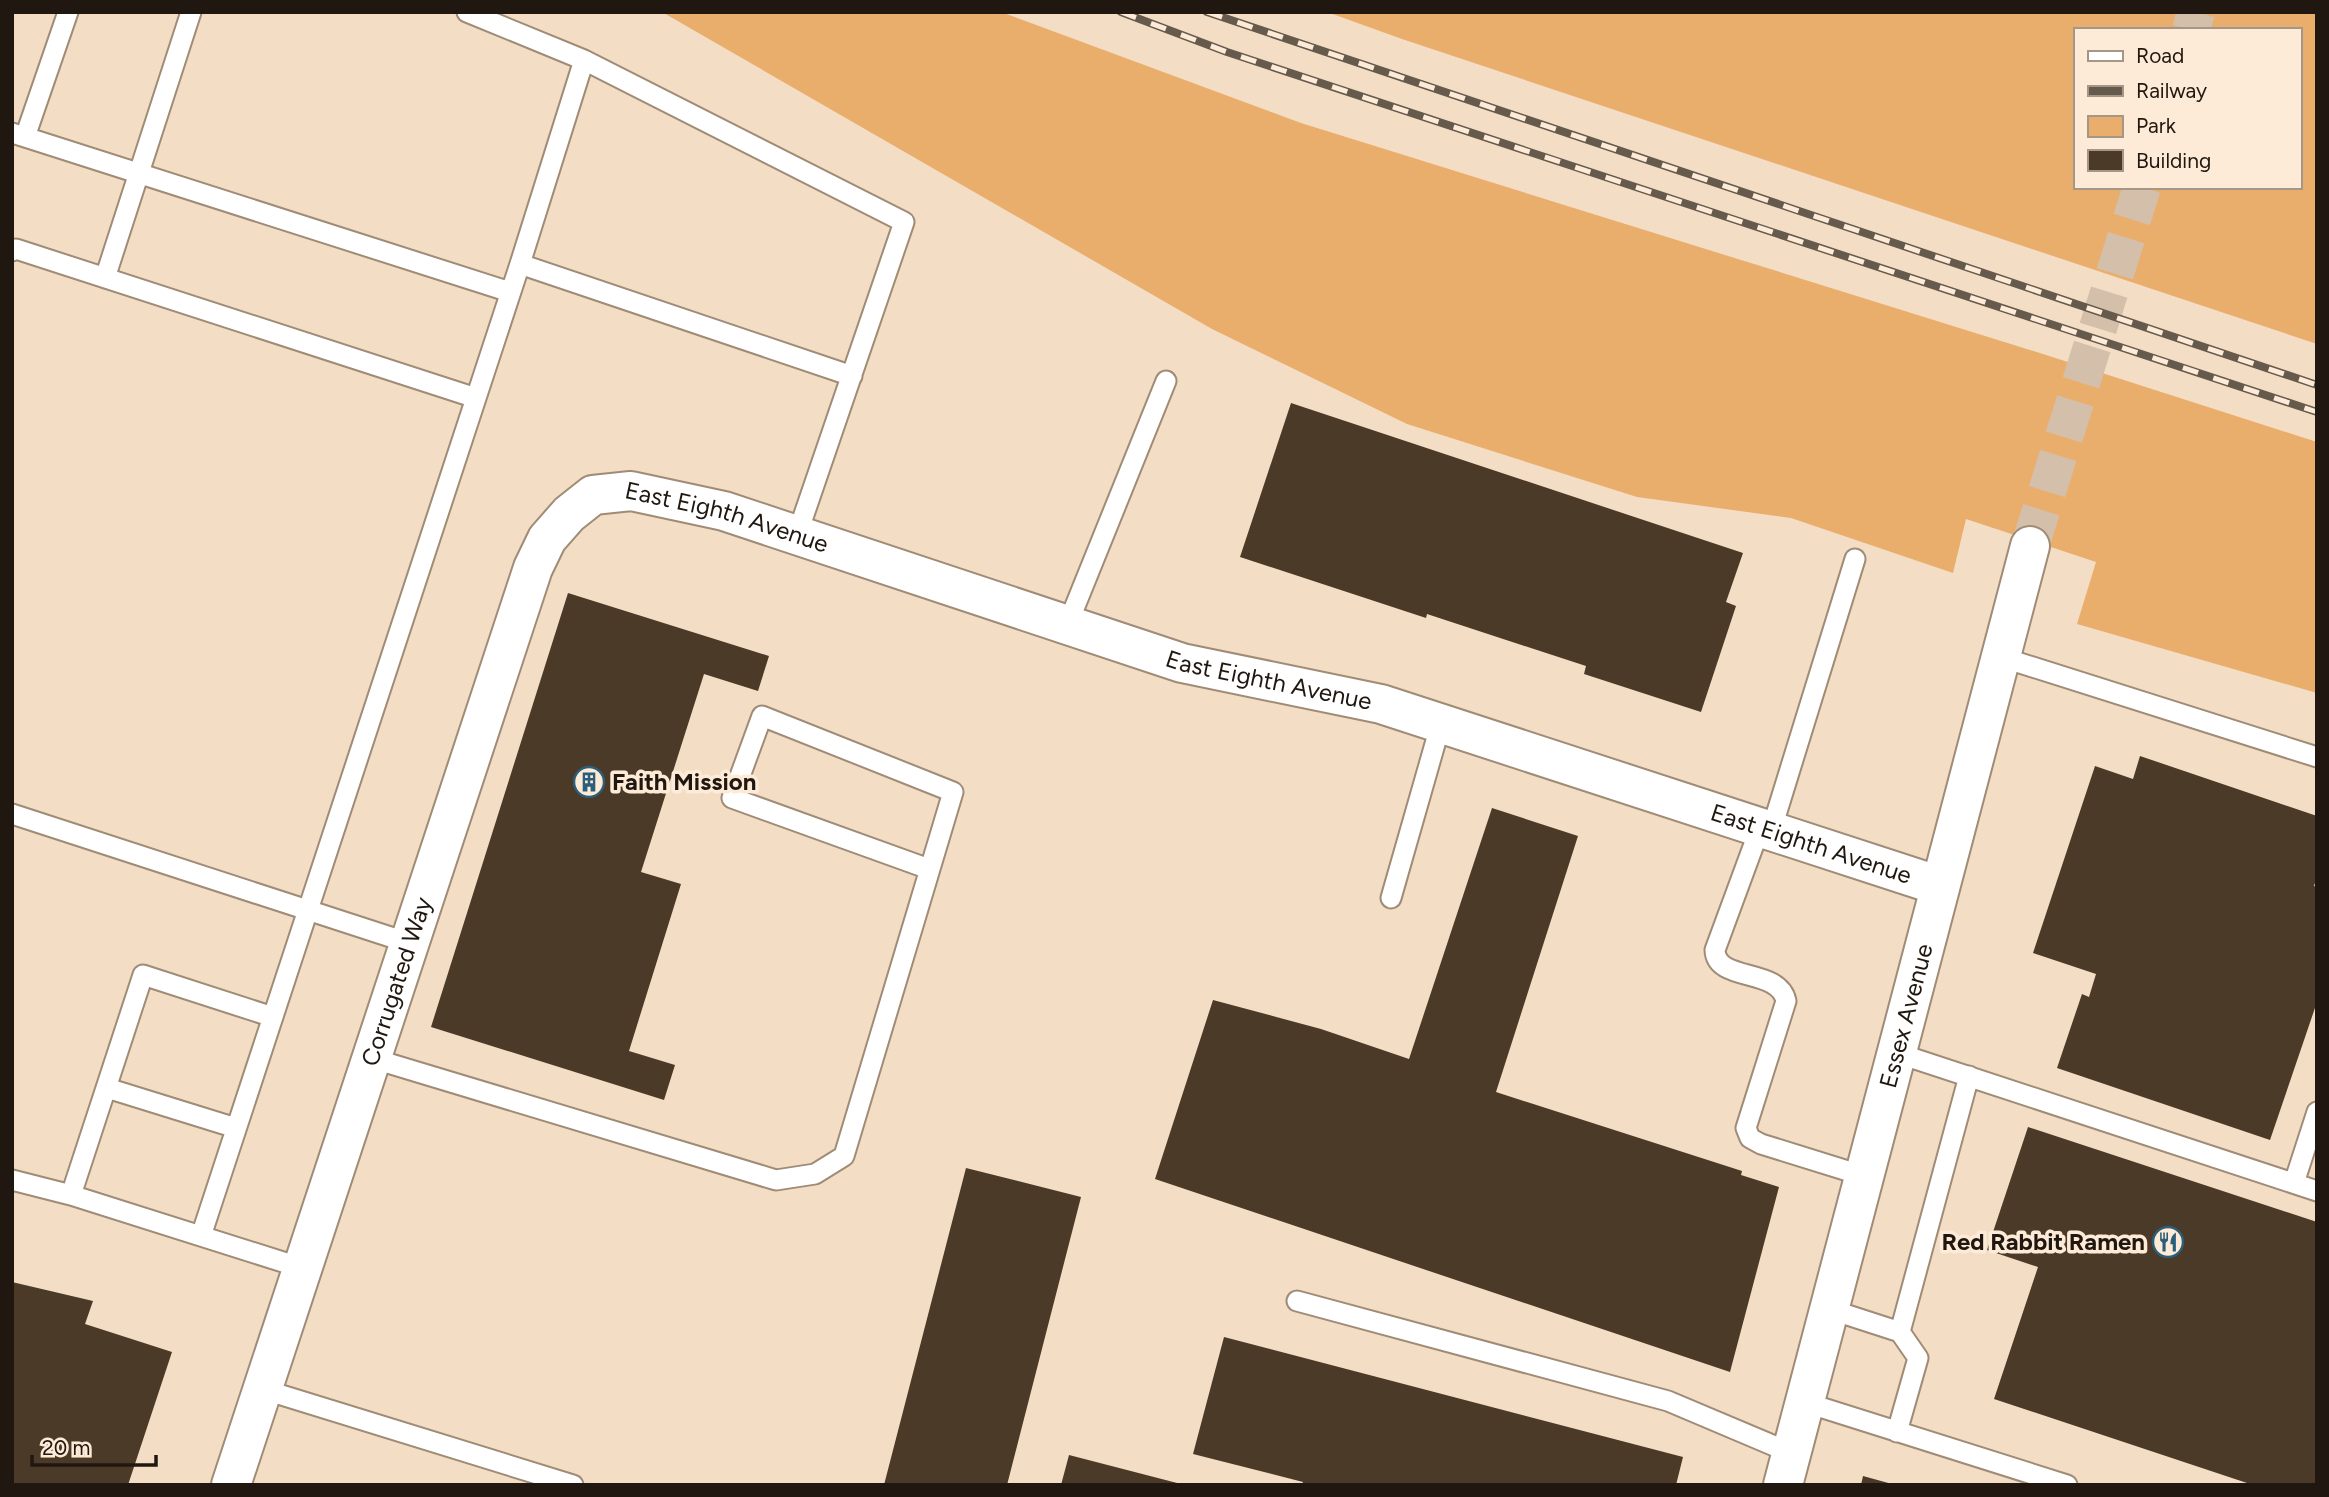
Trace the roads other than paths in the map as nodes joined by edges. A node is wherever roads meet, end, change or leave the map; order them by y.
1 (68, 12) edge
2 (191, 12) edge
3 (467, 12) edge
4 (584, 60) junction
5 (19, 135) edge
6 (139, 173) junction
7 (12, 251) edge
8 (520, 264) junction
9 (105, 278) junction
10 (510, 292) junction
11 (852, 376) junction
12 (1166, 381) dead end
13 (476, 398) junction
14 (593, 495) joint
15 (797, 535) junction
16 (2030, 546) tunnel mouth
17 (1855, 559) dead end
18 (1067, 625) junction
19 (2001, 657) junction
20 (1441, 723) junction
21 (2317, 757) edge
22 (12, 814) edge
23 (1766, 830) junction
24 (929, 869) junction
25 (1940, 886) junction
26 (1391, 898) dead end
27 (308, 911) junction
28 (409, 943) junction
29 (273, 1017) junction
30 (1897, 1053) junction
31 (371, 1058) junction
32 (1969, 1076) junction
33 (107, 1088) junction
34 (2317, 1112) edge
35 (236, 1128) junction
36 (1864, 1176) junction
37 (12, 1180) edge
38 (2294, 1184) junction
39 (2317, 1191) edge
40 (71, 1195) junction
41 (201, 1236) junction
42 (302, 1268) junction
43 (1297, 1301) dead end
44 (1829, 1309) junction
45 (1900, 1332) junction
46 (262, 1389) junction
47 (1804, 1402) junction
48 (1897, 1432) junction
49 (1787, 1469) edge
50 (231, 1485) edge
51 (573, 1485) edge
52 (2067, 1485) edge

1 - 5 lane
2 - 6 lane
3 - 4 lane
4 - 8 lane
4 - 11 lane
5 - 6 lane
6 - 9 lane
6 - 10 lane
7 - 9 lane
8 - 10 lane
8 - 11 lane
9 - 13 lane
10 - 13 lane
11 - 15 lane
12 - 18 lane
13 - 27 lane
14 - 15 street, East Eighth Avenue
14 - 28 street, Corrugated Way
15 - 18 street, East Eighth Avenue
16 - 19 street, Essex Avenue
17 - 23 lane
18 - 20 street, East Eighth Avenue
19 - 21 lane
19 - 25 street, Essex Avenue
20 - 23 street, East Eighth Avenue
20 - 26 lane
22 - 27 lane
23 - 25 street, East Eighth Avenue
23 - 36 lane
24 - 24 lane
24 - 31 lane
25 - 30 street, Essex Avenue
27 - 28 lane
27 - 29 lane
28 - 31 street, Corrugated Way
29 - 33 lane
29 - 35 lane
30 - 32 lane
30 - 36 street, Essex Avenue
31 - 42 street, Corrugated Way
32 - 38 lane
32 - 45 lane
33 - 35 lane
33 - 40 lane
34 - 38 lane
35 - 41 lane
36 - 44 street, Essex Avenue
37 - 40 lane
38 - 39 lane
40 - 41 lane
41 - 42 lane
42 - 46 street, Corrugated Way
43 - 49 lane
44 - 45 lane
44 - 47 street, Essex Avenue
45 - 48 lane
46 - 50 street, Corrugated Way
46 - 51 lane
47 - 48 lane
47 - 49 street, Essex Avenue
48 - 52 lane

